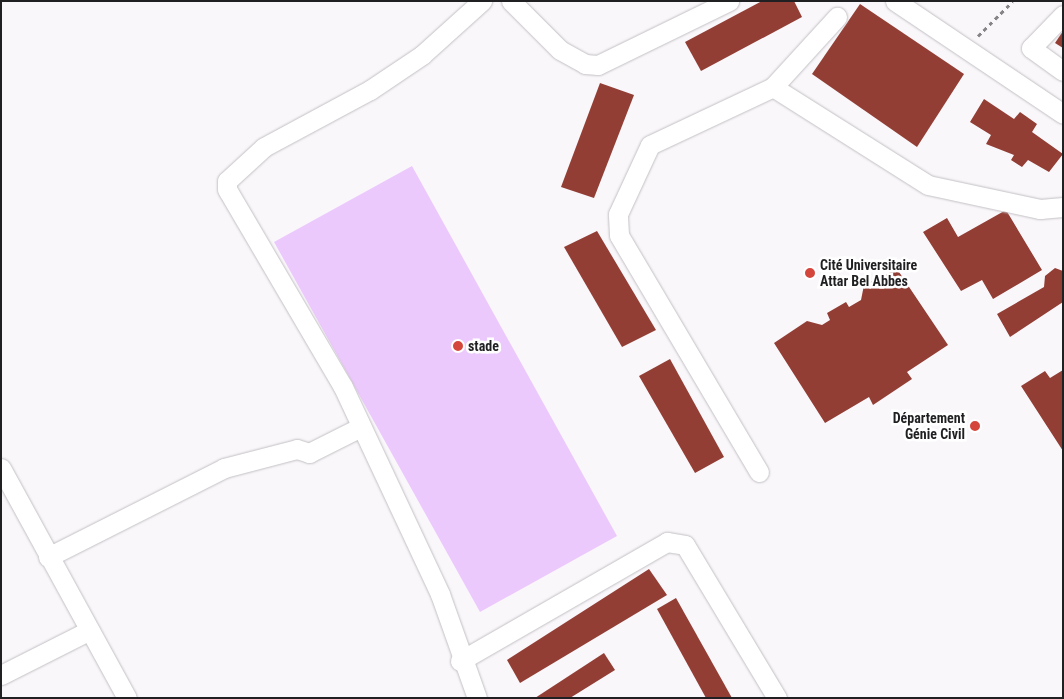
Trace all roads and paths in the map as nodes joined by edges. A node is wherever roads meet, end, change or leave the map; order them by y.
1 (482, 1) edge
2 (511, 1) edge
3 (729, 1) edge
4 (895, 1) edge
5 (1013, 1) edge
6 (1063, 14) edge
7 (837, 17) dead end
8 (963, 50) junction
9 (1063, 71) edge
10 (773, 87) junction
11 (1063, 114) edge
12 (1063, 207) edge
13 (361, 427) junction
14 (1, 468) edge
15 (760, 472) dead end
16 (48, 557) junction
17 (88, 631) junction
18 (460, 661) junction
19 (1, 675) edge
20 (127, 698) edge
21 (477, 698) edge
22 (777, 698) edge

1 - 13 street
2 - 3 street
4 - 8 street
5 - 8 path
6 - 9 street
7 - 10 street
8 - 11 street
10 - 12 street
10 - 15 street
13 - 16 street
13 - 18 street
14 - 16 street
16 - 17 street
17 - 19 street
17 - 20 street
18 - 21 street
18 - 22 street

